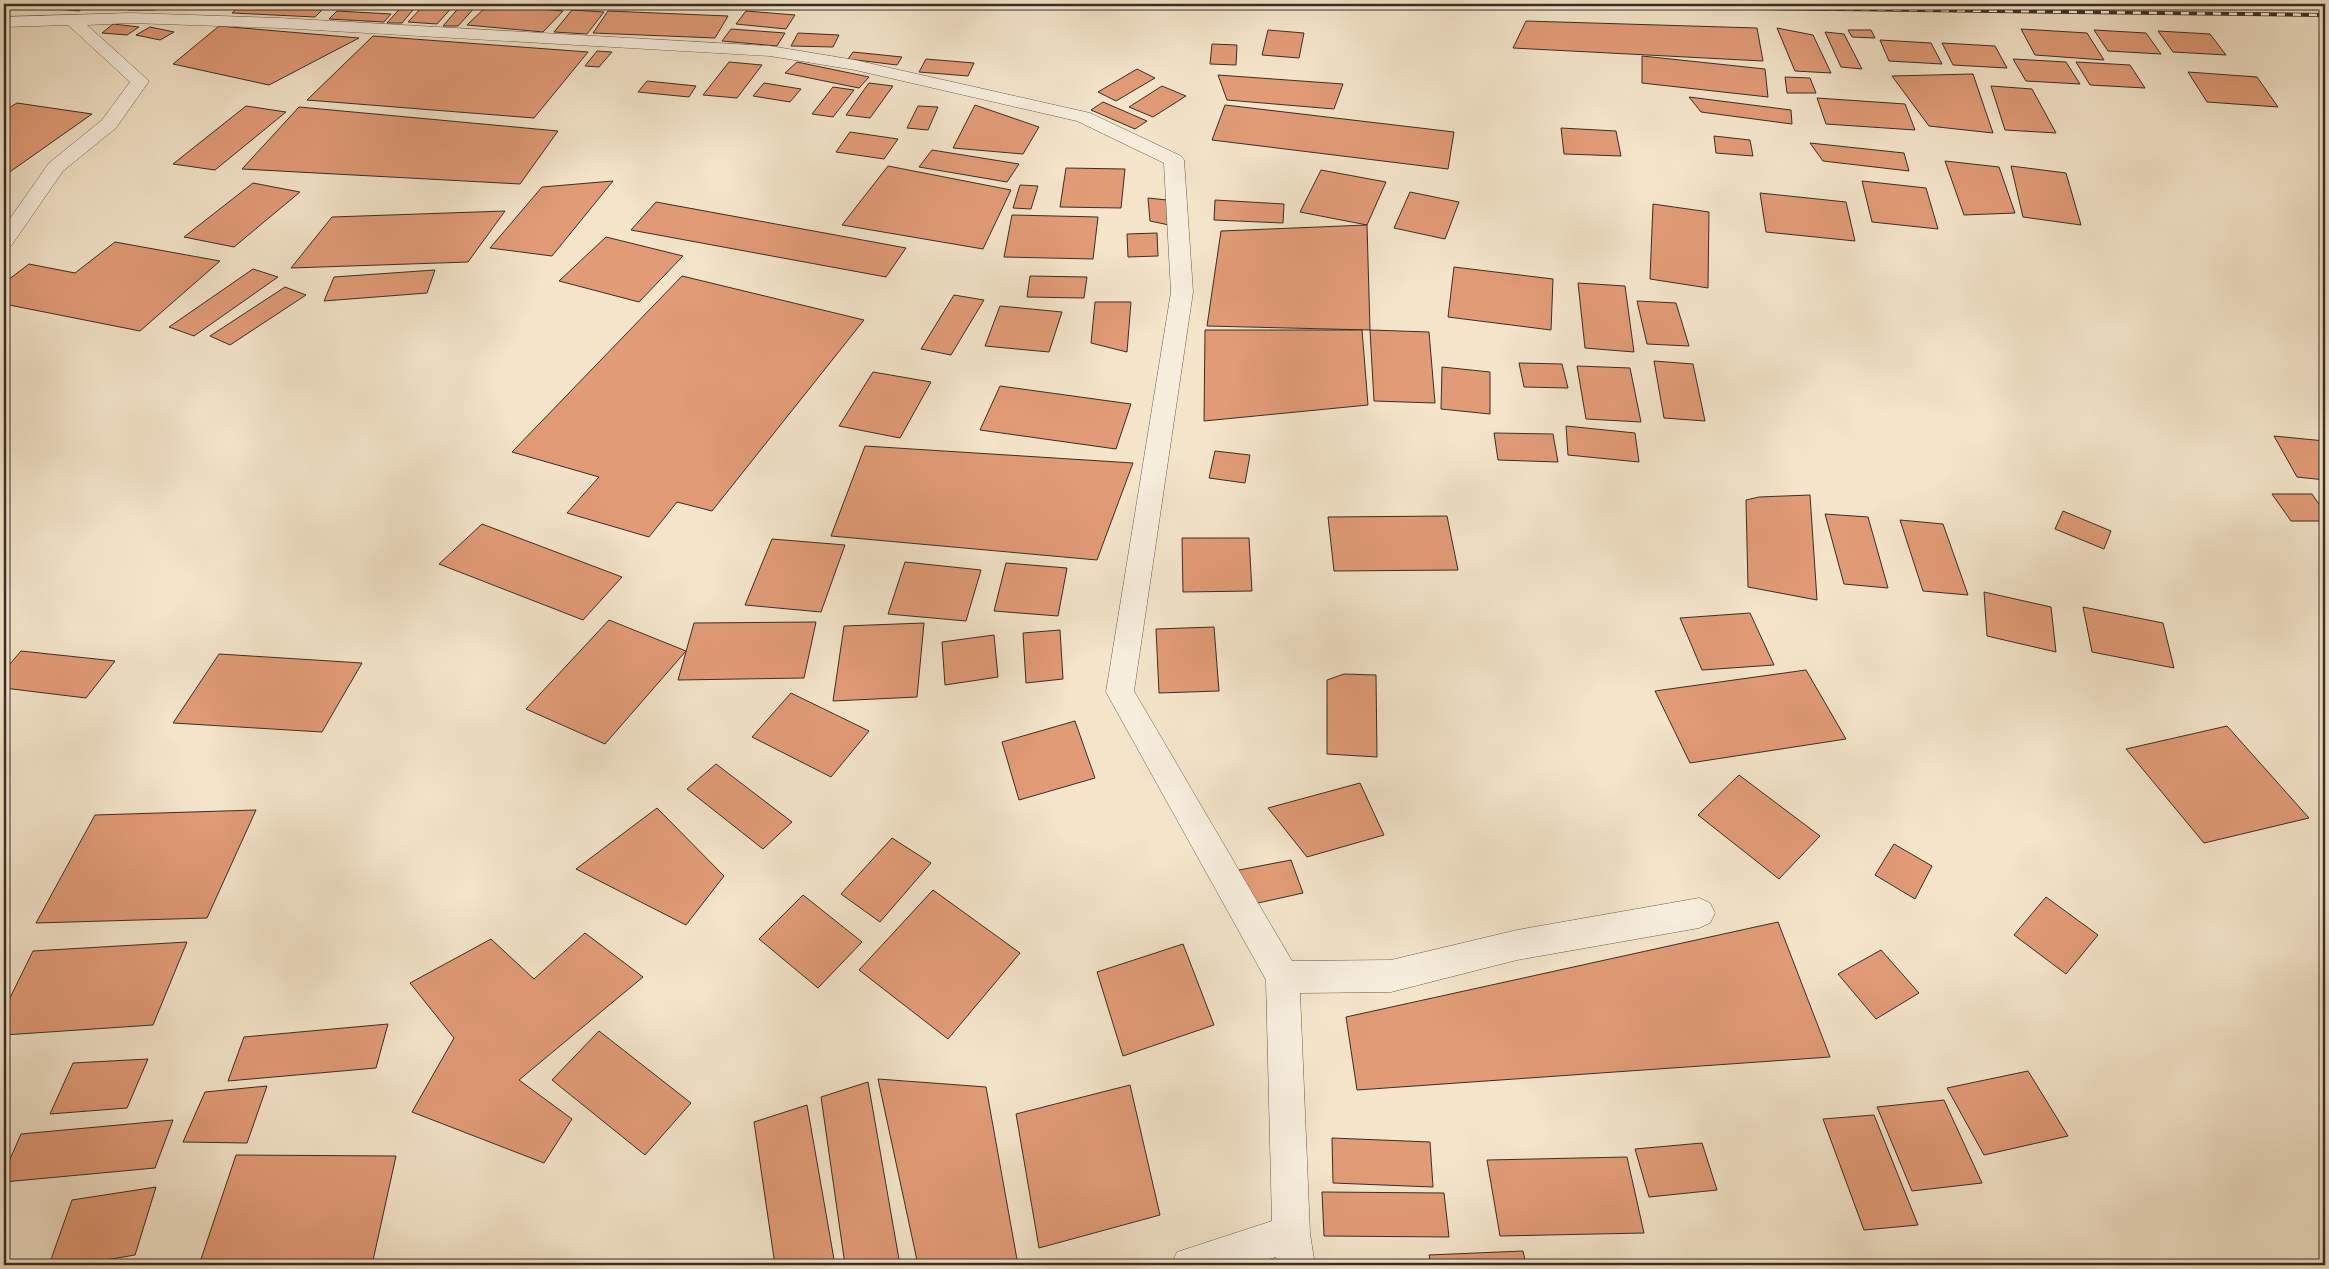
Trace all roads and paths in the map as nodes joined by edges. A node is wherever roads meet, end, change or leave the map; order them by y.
1 (72, 20) junction
2 (4, 22) edge
3 (4, 242) edge
4 (1699, 913) dead end
5 (1283, 977) junction
6 (1294, 1250) edge
7 (1190, 1265) edge

1 - 2 street
1 - 3 street
1 - 5 street
4 - 5 street
5 - 6 street
6 - 7 street

